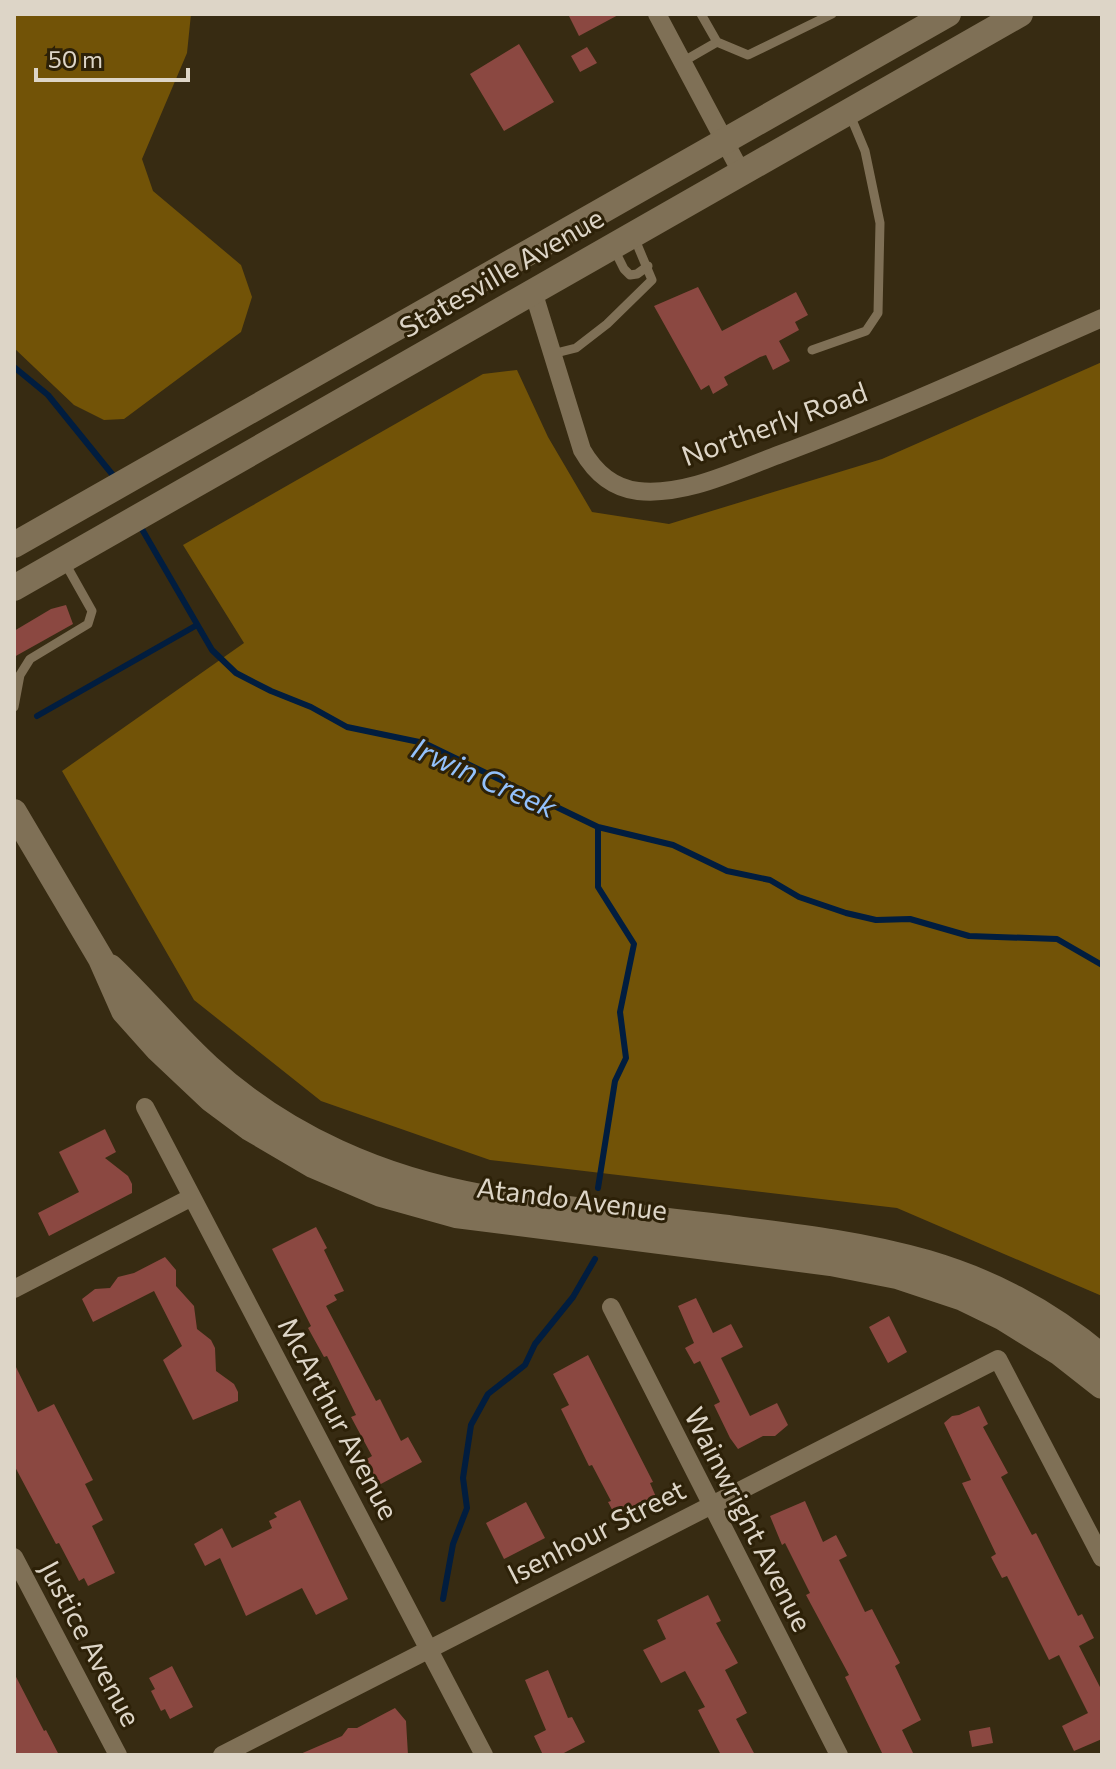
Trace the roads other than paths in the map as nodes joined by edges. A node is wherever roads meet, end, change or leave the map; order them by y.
1 (657, 14) edge
2 (701, 14) edge
3 (832, 14) edge
4 (948, 14) edge
5 (1020, 14) edge
6 (717, 42) junction
7 (684, 61) junction
8 (849, 111) junction
9 (725, 140) junction
10 (741, 172) junction
11 (623, 240) junction
12 (648, 266) junction
13 (533, 291) junction
14 (1102, 318) edge
15 (812, 350) dead end
16 (552, 354) junction
17 (14, 545) edge
18 (64, 560) junction
19 (14, 588) edge
20 (14, 707) edge
21 (14, 812) edge
22 (101, 959) junction
23 (145, 1107) dead end
24 (192, 1197) junction
25 (14, 1289) edge
26 (611, 1307) dead end
27 (1102, 1357) edge
28 (1102, 1386) edge
29 (711, 1503) junction
30 (14, 1557) edge
31 (1102, 1558) edge
32 (428, 1648) junction
33 (118, 1755) edge
34 (222, 1755) edge
35 (484, 1755) edge
36 (839, 1755) edge

1 - 7 street
2 - 6 lane
3 - 6 lane
4 - 9 main road, Statesville Avenue
5 - 8 main road, Statesville Avenue
6 - 7 lane
7 - 9 street
8 - 10 main road, Statesville Avenue
8 - 15 lane
9 - 10 street
9 - 17 main road, Statesville Avenue
10 - 11 main road, Statesville Avenue
11 - 12 lane
11 - 12 lane
11 - 13 main road, Statesville Avenue
12 - 16 lane
13 - 16 street, Northerly Road
13 - 18 main road, Statesville Avenue
14 - 16 street, Northerly Road
18 - 19 main road, Statesville Avenue
18 - 20 lane
21 - 22 main road, Atando Avenue
22 - 27 main road, Atando Avenue
22 - 28 main road, Atando Avenue
23 - 24 street, McArthur Avenue
24 - 25 street
24 - 32 street, McArthur Avenue
26 - 29 street, Wainwright Avenue
29 - 31 street, Isenhour Street
29 - 32 street, Isenhour Street
29 - 36 street, Wainwright Avenue
30 - 33 street, Justice Avenue
32 - 34 street, Isenhour Street
32 - 35 street, McArthur Avenue

